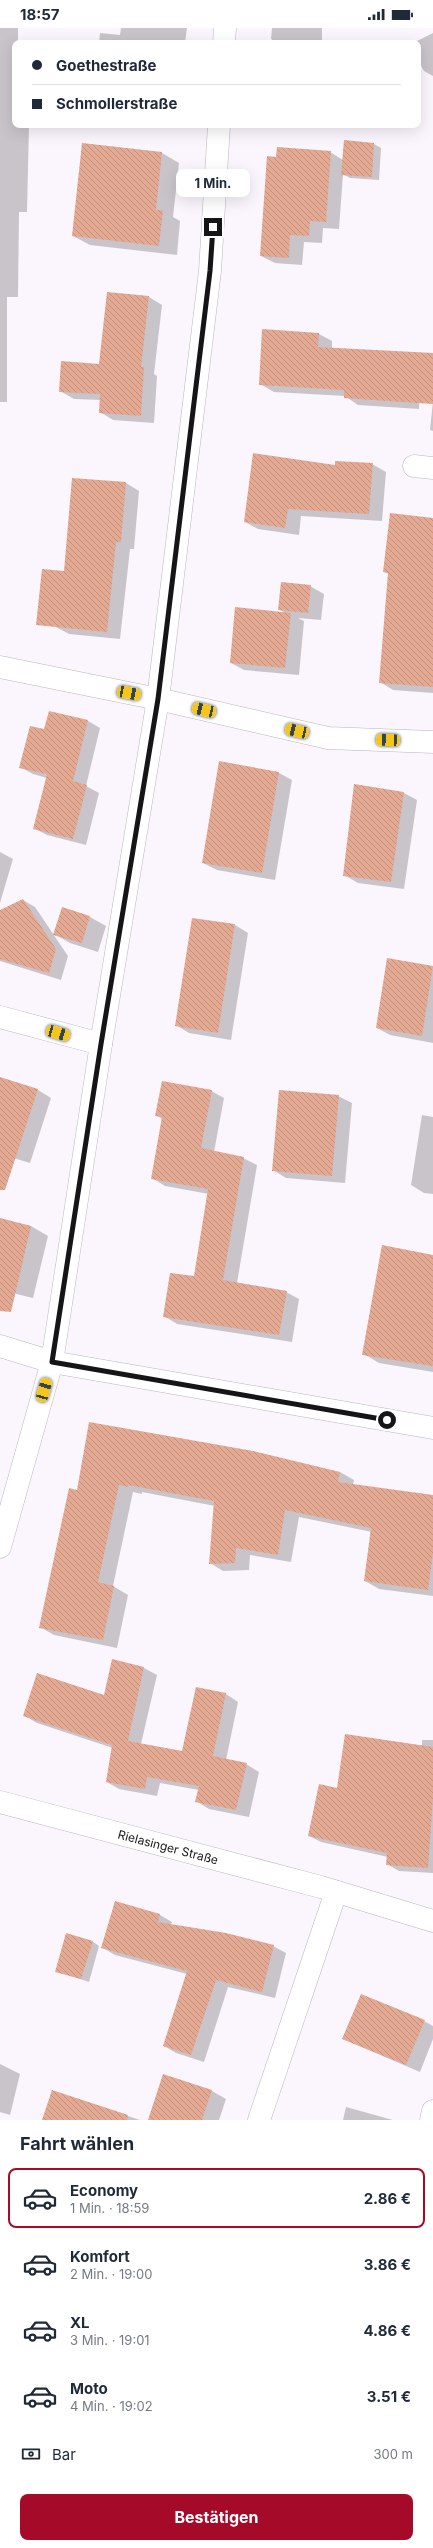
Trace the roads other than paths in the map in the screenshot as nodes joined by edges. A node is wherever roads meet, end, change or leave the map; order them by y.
1 (225, 28) edge
2 (224, 40) edge
3 (219, 128) edge
4 (0, 667) edge
5 (158, 699) junction
6 (433, 742) edge
7 (0, 1017) edge
8 (101, 1044) junction
9 (0, 1346) edge
10 (52, 1362) junction
11 (433, 1428) edge
12 (0, 1547) edge
13 (0, 1802) edge
14 (336, 1892) junction
15 (433, 1921) edge
16 (433, 2111) edge
17 (259, 2120) edge
18 (431, 2120) edge

1 - 2 street
3 - 5 street
4 - 5 street
5 - 6 street
5 - 8 street
7 - 8 street
8 - 10 street
9 - 10 street
10 - 11 street
10 - 12 street
13 - 14 street, Rielasinger Straße
14 - 15 street, Rielasinger Straße
14 - 17 street
16 - 18 street

